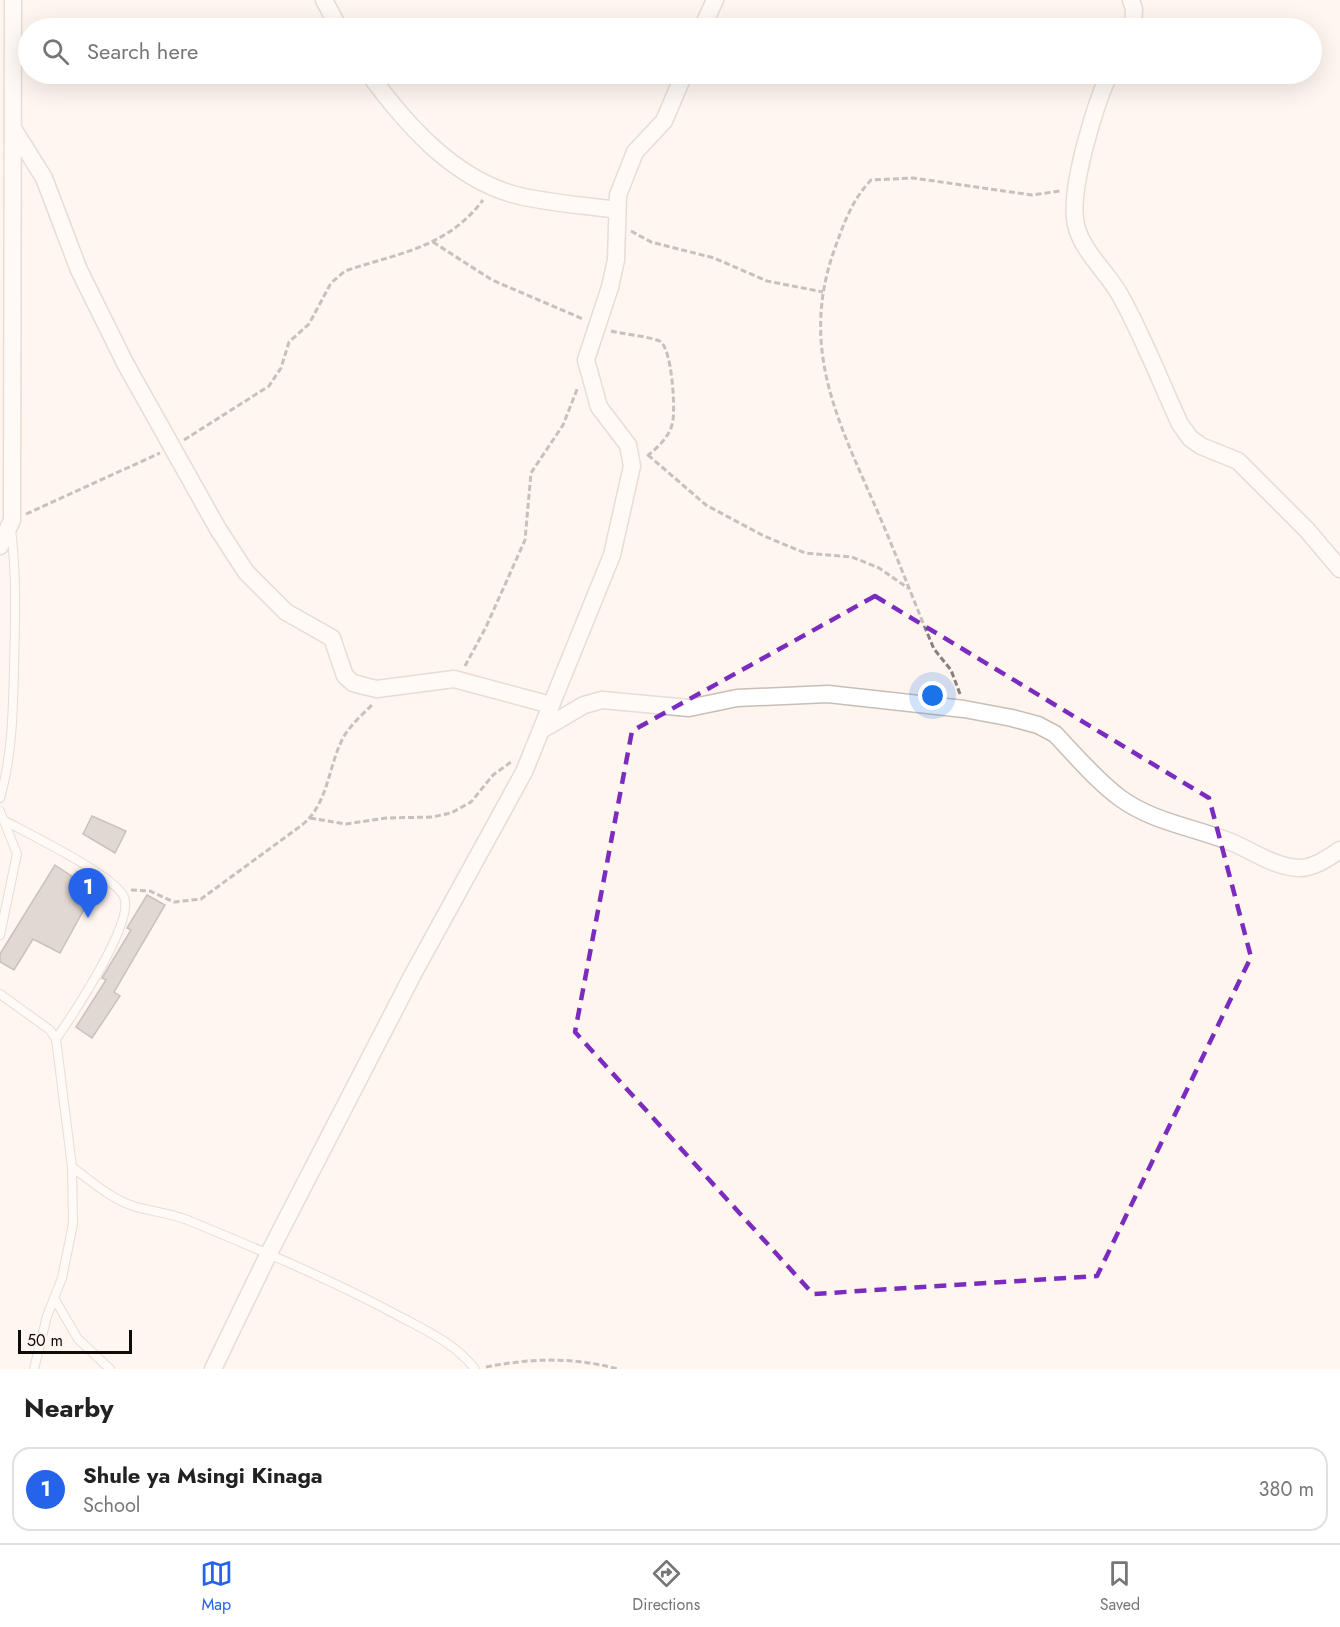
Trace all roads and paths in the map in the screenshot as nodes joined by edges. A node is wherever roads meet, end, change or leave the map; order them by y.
1 (13, 0) edge
2 (324, 0) edge
3 (715, 0) edge
4 (1131, 0) edge
5 (334, 18) edge
6 (707, 18) edge
7 (1134, 18) edge
8 (0, 84) edge
9 (377, 84) edge
10 (680, 84) edge
11 (1106, 84) edge
12 (11, 104) junction
13 (14, 130) junction
14 (1079, 179) junction
15 (493, 187) junction
16 (617, 215) junction
17 (433, 242) junction
18 (823, 292) junction
19 (597, 327) junction
20 (586, 360) junction
21 (173, 447) junction
22 (648, 455) junction
23 (632, 466) junction
24 (11, 523) junction
25 (0, 546) edge
26 (1340, 569) edge
27 (909, 589) junction
28 (454, 679) junction
29 (390, 687) junction
30 (551, 705) junction
31 (964, 709) junction
32 (543, 729) junction
33 (532, 754) junction
34 (0, 798) edge
35 (0, 811) edge
36 (310, 818) junction
37 (5, 821) junction
38 (1340, 850) edge
39 (118, 887) junction
40 (0, 935) edge
41 (0, 994) edge
42 (56, 1039) junction
43 (72, 1167) junction
44 (269, 1253) junction
45 (54, 1298) junction
46 (34, 1369) edge
47 (110, 1369) edge
48 (213, 1369) edge
49 (475, 1369) edge
50 (618, 1369) edge

1 - 12 street
2 - 5 street
3 - 6 street
4 - 7 street
8 - 12 street
9 - 15 street
10 - 16 street
11 - 14 street
12 - 13 street
13 - 21 street
13 - 24 street
14 - 18 path
14 - 26 street
15 - 16 street
15 - 17 path
16 - 18 path
16 - 19 street
17 - 19 path
17 - 21 path
18 - 27 path
19 - 20 street
19 - 22 path
20 - 23 street
20 - 28 path
21 - 24 path
21 - 29 street
22 - 23 path
22 - 27 path
23 - 30 street
24 - 25 street
24 - 34 lane
27 - 31 path
28 - 29 street
28 - 30 street
29 - 36 path
30 - 32 street
31 - 32 street
31 - 38 street
32 - 33 street
33 - 36 path
33 - 44 street
35 - 37 lane
36 - 39 path
37 - 39 lane
37 - 40 lane
39 - 42 lane
41 - 42 lane
42 - 43 lane
43 - 44 lane
43 - 45 lane
44 - 48 street
44 - 49 lane
45 - 46 lane
45 - 47 lane
49 - 50 path

